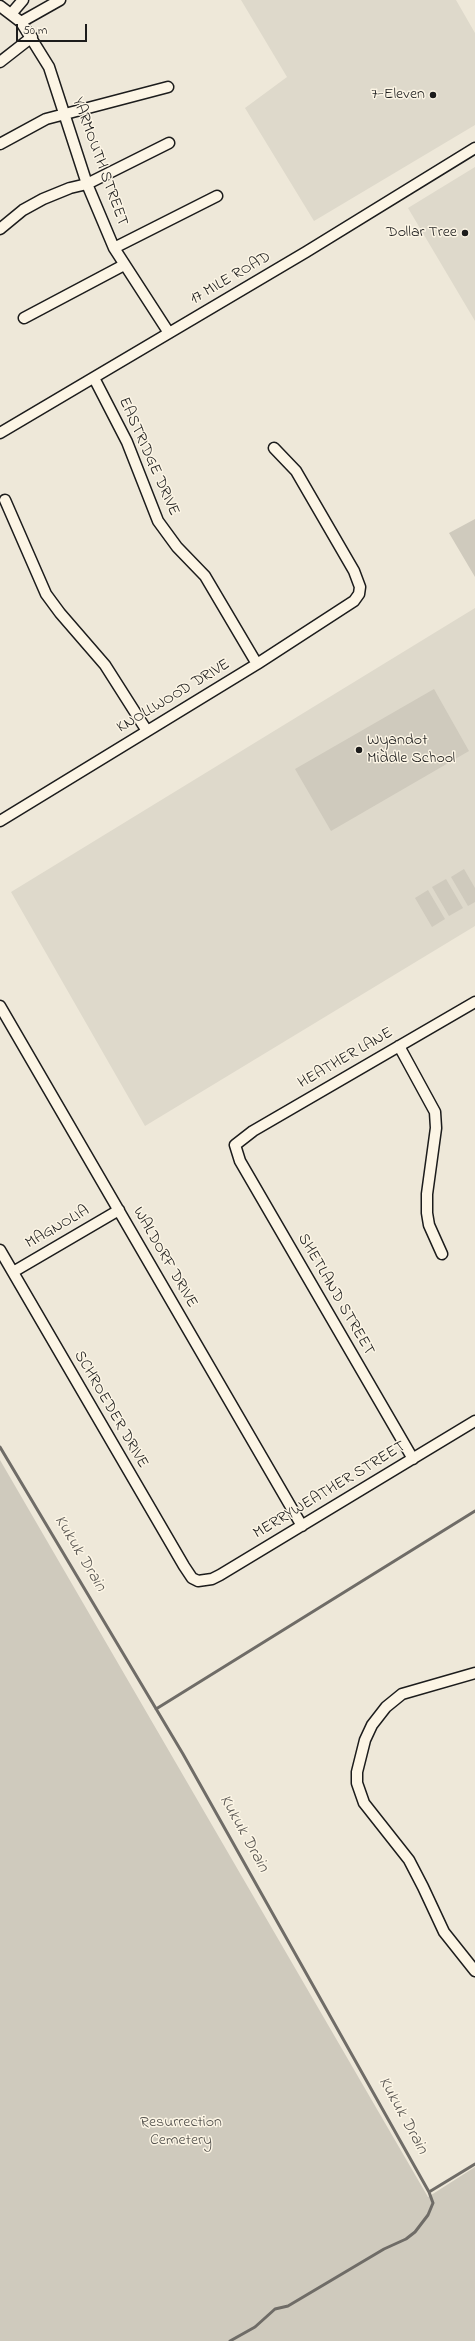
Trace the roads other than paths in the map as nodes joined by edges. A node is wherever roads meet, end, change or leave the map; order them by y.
1 (23, 0) edge
2 (60, 0) edge
3 (0, 6) edge
4 (11, 14) junction
5 (21, 22) junction
6 (32, 38) junction
7 (0, 62) edge
8 (168, 87) dead end
9 (66, 114) junction
10 (169, 143) dead end
11 (0, 144) edge
12 (475, 148) edge
13 (88, 184) junction
14 (217, 196) dead end
15 (0, 229) edge
16 (114, 248) junction
17 (124, 265) junction
18 (24, 318) dead end
19 (169, 333) junction
20 (94, 378) junction
21 (0, 434) edge
22 (274, 448) dead end
23 (4, 500) dead end
24 (257, 664) junction
25 (147, 731) junction
26 (0, 821) edge
27 (475, 1002) edge
28 (0, 1006) edge
29 (398, 1046) junction
30 (235, 1145) joint
31 (119, 1210) junction
32 (0, 1250) edge
33 (442, 1254) dead end
34 (13, 1272) junction
35 (475, 1421) edge
36 (413, 1459) junction
37 (302, 1526) junction
38 (198, 1581) joint
39 (475, 1672) edge
40 (475, 1971) edge

1 - 4 street
2 - 5 street
3 - 4 street, YARMOUTH STREET
4 - 5 street, YARMOUTH STREET
5 - 6 street, YARMOUTH STREET
6 - 7 street
6 - 9 street, YARMOUTH STREET
8 - 9 street
9 - 11 street
9 - 13 street, YARMOUTH STREET
10 - 13 street
12 - 19 street, 17 MILE ROAD
13 - 15 street
13 - 16 street, YARMOUTH STREET
14 - 16 street
16 - 17 street, YARMOUTH STREET
17 - 18 street
17 - 19 street, YARMOUTH STREET
19 - 20 street, 17 MILE ROAD
20 - 21 street, 17 MILE ROAD
20 - 24 street, EASTRIDGE DRIVE
22 - 24 street, KNOLLWOOD DRIVE
23 - 25 street
24 - 25 street, KNOLLWOOD DRIVE
25 - 26 street, KNOLLWOOD DRIVE
27 - 29 street, HEATHER LANE
28 - 31 street, WALDORF DRIVE
29 - 30 street, HEATHER LANE
29 - 33 street
30 - 36 street, SHETLAND STREET
31 - 34 street, MAGNOLIA
31 - 37 street, WALDORF DRIVE
32 - 34 street, SCHROEDER DRIVE
34 - 38 street, SCHROEDER DRIVE
35 - 36 street, MERRYWEATHER STREET
36 - 37 street, MERRYWEATHER STREET
37 - 38 street, MERRYWEATHER STREET
39 - 40 street

